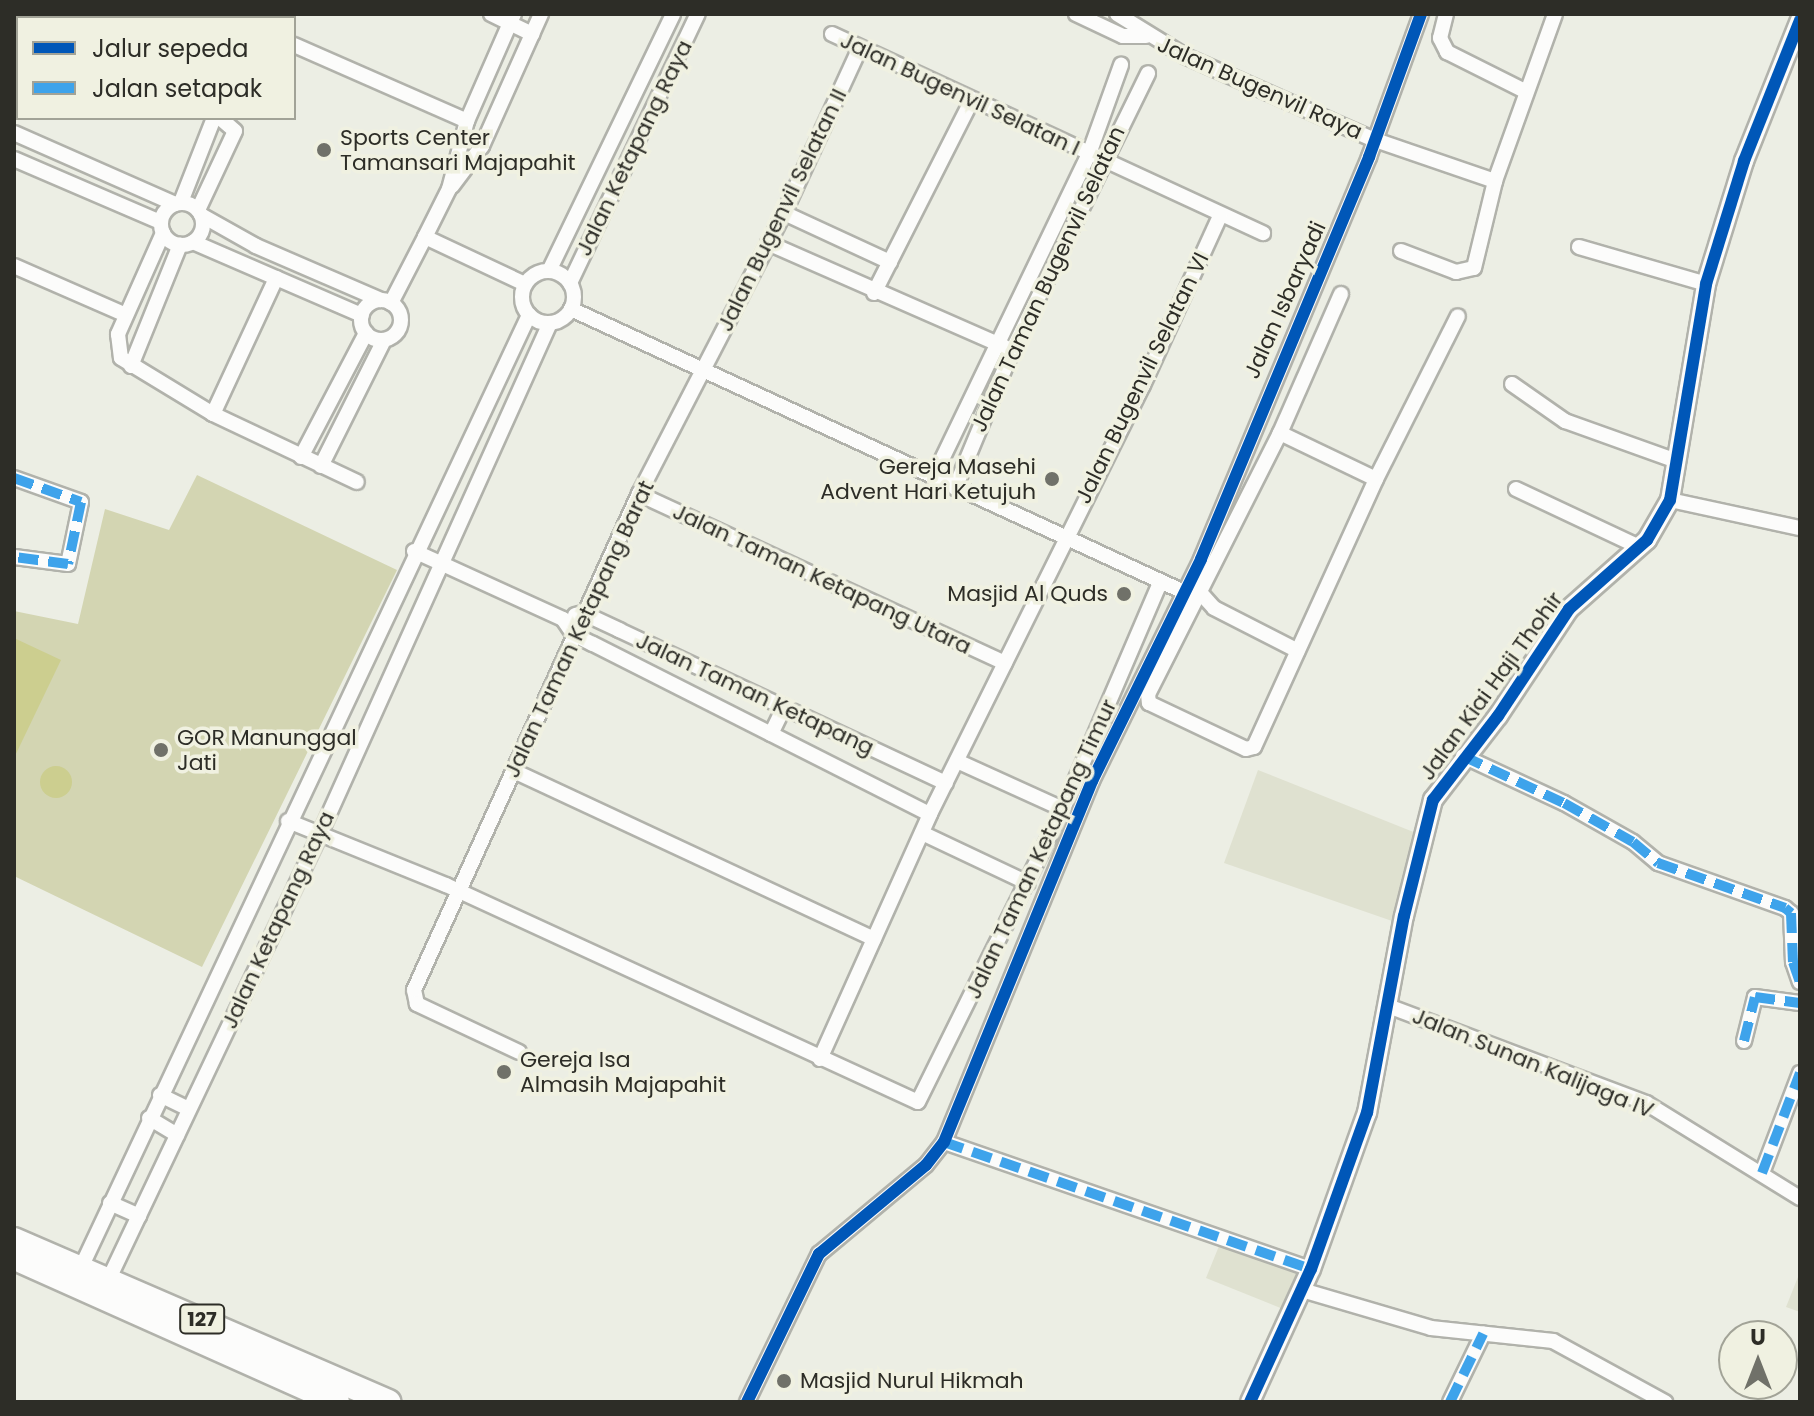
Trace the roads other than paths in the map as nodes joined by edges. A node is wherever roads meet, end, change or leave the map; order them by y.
1 (491, 14) edge
2 (541, 14) edge
3 (673, 14) edge
4 (698, 14) edge
5 (1076, 14) edge
6 (1117, 14) edge
7 (1421, 14) edge
8 (1446, 14) edge
9 (1555, 14) edge
10 (512, 18) edge
11 (1800, 20) edge
12 (532, 34) junction
13 (832, 34) dead end
14 (1146, 36) junction
15 (296, 46) edge
16 (860, 48) junction
17 (1121, 65) dead end
18 (1148, 73) dead end
19 (1525, 91) junction
20 (972, 100) junction
21 (470, 114) junction
22 (494, 118) junction
23 (216, 120) edge
24 (220, 120) edge
25 (14, 133) edge
26 (462, 137) junction
27 (1375, 140) junction
28 (482, 146) junction
29 (1095, 157) junction
30 (14, 159) edge
31 (1495, 181) junction
32 (449, 189) junction
33 (178, 203) junction
34 (200, 213) junction
35 (784, 213) junction
36 (1220, 216) junction
37 (161, 228) junction
38 (1263, 233) dead end
39 (569, 236) junction
40 (425, 237) junction
41 (186, 243) junction
42 (768, 243) junction
43 (588, 245) junction
44 (1579, 247) dead end
45 (1401, 251) dead end
46 (890, 262) junction
47 (14, 266) edge
48 (549, 271) junction
49 (276, 278) junction
50 (570, 283) junction
51 (525, 284) junction
52 (1706, 284) junction
53 (874, 293) junction
54 (1341, 294) dead end
55 (386, 301) junction
56 (571, 309) junction
57 (126, 315) junction
58 (362, 315) junction
59 (529, 315) junction
60 (1458, 316) dead end
61 (550, 323) junction
62 (366, 333) junction
63 (384, 340) junction
64 (996, 344) junction
65 (1013, 349) junction
66 (131, 366) junction
67 (703, 371) junction
68 (1512, 384) dead end
69 (213, 414) junction
70 (1280, 433) junction
71 (301, 457) junction
72 (1674, 460) junction
73 (321, 466) junction
74 (14, 478) edge
75 (933, 478) junction
76 (1376, 479) junction
77 (357, 482) dead end
78 (955, 488) junction
79 (1516, 489) dead end
80 (639, 494) junction
81 (1670, 500) junction
82 (1800, 528) edge
83 (1066, 539) junction
84 (1639, 547) junction
85 (414, 551) junction
86 (14, 557) edge
87 (441, 562) junction
88 (1160, 583) junction
89 (1182, 591) junction
90 (1202, 592) junction
91 (1194, 607) junction
92 (1214, 608) junction
93 (583, 613) junction
94 (563, 619) junction
95 (573, 634) junction
96 (1298, 651) junction
97 (1005, 663) junction
98 (749, 691) junction
99 (784, 707) junction
100 (737, 717) junction
101 (771, 734) junction
102 (1463, 756) junction
103 (957, 761) junction
104 (514, 771) junction
105 (946, 783) junction
106 (1063, 809) junction
107 (930, 814) junction
108 (288, 821) junction
109 (922, 833) junction
110 (320, 834) junction
111 (1028, 883) junction
112 (460, 891) junction
113 (874, 939) junction
114 (1797, 962) edge
115 (1800, 982) edge
116 (1800, 1003) edge
117 (1388, 1006) junction
118 (1744, 1041) dead end
119 (519, 1052) dead end
120 (820, 1059) junction
121 (1800, 1073) edge
122 (1797, 1091) edge
123 (160, 1095) junction
124 (189, 1109) junction
125 (149, 1118) junction
126 (177, 1135) junction
127 (944, 1142) junction
128 (1762, 1173) junction
129 (1800, 1198) edge
130 (110, 1203) junction
131 (139, 1216) junction
132 (14, 1240) edge
133 (14, 1258) edge
134 (1311, 1269) junction
135 (76, 1276) junction
136 (104, 1288) junction
137 (1302, 1290) junction
138 (1483, 1334) junction
139 (337, 1402) edge
140 (388, 1402) edge
141 (747, 1402) edge
142 (1250, 1402) edge
143 (1450, 1402) edge
144 (1665, 1402) edge

1 - 10 street
2 - 12 street
3 - 39 street, Jalan Ketapang Raya
4 - 43 street, Jalan Ketapang Raya
5 - 14 street, Jalan Bugenvil Raya
6 - 14 street, Jalan Bugenvil Raya
7 - 27 street, Jalan Isbaryadi
8 - 19 street
9 - 19 street
10 - 12 street
10 - 21 street
11 - 52 street, Jalan Kiai Haji Thohir
12 - 22 street
13 - 16 street, Jalan Bugenvil Selatan I
14 - 27 street, Jalan Bugenvil Raya
15 - 21 street
16 - 20 street, Jalan Bugenvil Selatan I
16 - 35 street, Jalan Bugenvil Selatan II
17 - 29 street, Jalan Taman Bugenvil Selatan
18 - 29 street, Jalan Taman Bugenvil Selatan
19 - 31 street
20 - 29 street, Jalan Bugenvil Selatan I
20 - 46 street
21 - 22 street
21 - 26 street
22 - 28 street
23 - 33 street
24 - 34 street
25 - 33 street
26 - 28 street
26 - 32 street
27 - 31 street, Jalan Bugenvil Raya
27 - 89 street, Jalan Isbaryadi
28 - 32 street
29 - 36 street
29 - 64 street, Jalan Taman Bugenvil Selatan
29 - 65 street, Jalan Taman Bugenvil Selatan
30 - 37 street
31 - 45 street
32 - 40 street
33 - 34 street
33 - 37 street
34 - 41 street
34 - 55 street
35 - 42 street, Jalan Bugenvil Selatan II
35 - 46 street
36 - 38 street
36 - 83 street, Jalan Bugenvil Selatan VI
37 - 41 street
37 - 57 street
39 - 43 street
39 - 48 street, Jalan Ketapang Raya
40 - 51 street
40 - 55 street
41 - 49 street
41 - 66 street
42 - 53 street
42 - 67 street, Jalan Bugenvil Selatan II
43 - 50 street, Jalan Ketapang Raya
44 - 52 street
46 - 53 street
47 - 57 street
48 - 50 street
48 - 51 street
49 - 58 street
49 - 69 street
50 - 56 street
51 - 59 street
52 - 72 street, Jalan Kiai Haji Thohir
53 - 64 street
54 - 70 street
55 - 58 street
55 - 63 street
56 - 61 street
56 - 67 street
57 - 66 street
58 - 62 street
59 - 61 street
59 - 85 street, Jalan Ketapang Raya
60 - 76 street
61 - 87 street, Jalan Ketapang Raya
62 - 63 street
62 - 71 street
63 - 73 street
64 - 65 street
64 - 75 street, Jalan Taman Bugenvil Selatan
65 - 78 street, Jalan Taman Bugenvil Selatan
66 - 69 street
67 - 75 street
67 - 80 street, Jalan Taman Ketapang Barat
68 - 72 street
69 - 71 street
70 - 76 street
70 - 90 street
71 - 73 street
72 - 81 street, Jalan Kiai Haji Thohir
73 - 77 street
74 - 86 street
75 - 78 street
76 - 96 street
78 - 83 street
79 - 84 street
80 - 93 street, Jalan Taman Ketapang Barat
80 - 97 street, Jalan Taman Ketapang Utara
81 - 82 street
81 - 84 street, Jalan Kiai Haji Thohir
83 - 88 street
83 - 97 street
84 - 102 street, Jalan Kiai Haji Thohir
85 - 87 street
85 - 108 street, Jalan Ketapang Raya
87 - 94 street
87 - 110 street, Jalan Ketapang Raya
88 - 89 street
88 - 106 street, Jalan Taman Ketapang Timur
89 - 90 street
89 - 91 street
89 - 127 street, Jalan Isbaryadi
90 - 91 street
90 - 92 street
91 - 92 street
91 - 96 street
92 - 96 street
93 - 94 street
93 - 95 street, Jalan Taman Ketapang Barat
93 - 98 street, Jalan Taman Ketapang
94 - 95 street, Jalan Taman Ketapang
95 - 100 street, Jalan Taman Ketapang
95 - 104 street, Jalan Taman Ketapang Barat
97 - 103 street
98 - 99 street, Jalan Taman Ketapang
98 - 100 street
99 - 101 street
99 - 105 street, Jalan Taman Ketapang
100 - 101 street, Jalan Taman Ketapang
101 - 107 street, Jalan Taman Ketapang
102 - 114 street
102 - 117 street, Jalan Kiai Haji Thohir
103 - 105 street
103 - 106 street
104 - 112 street, Jalan Taman Ketapang Barat
104 - 113 street
105 - 107 street
106 - 111 street, Jalan Taman Ketapang Timur
107 - 109 street
108 - 110 street
108 - 123 street, Jalan Ketapang Raya
109 - 111 street
109 - 113 street
110 - 112 street
110 - 124 street, Jalan Ketapang Raya
111 - 120 street, Jalan Taman Ketapang Timur
112 - 119 street, Jalan Taman Ketapang Barat
112 - 120 street
113 - 120 street
114 - 115 street
116 - 118 street
117 - 128 street, Jalan Sunan Kalijaga IV
117 - 134 street, Jalan Kiai Haji Thohir
121 - 122 street
122 - 128 street
123 - 124 street
123 - 125 street, Jalan Ketapang Raya
124 - 126 street, Jalan Ketapang Raya
125 - 126 street
125 - 130 street, Jalan Ketapang Raya
126 - 131 street, Jalan Ketapang Raya
127 - 134 street
127 - 141 street, Jalan Isbaryadi
128 - 129 street, Jalan Sunan Kalijaga IV
130 - 131 street
130 - 135 street, Jalan Ketapang Raya
131 - 136 street, Jalan Ketapang Raya
132 - 135 main road, 127
133 - 135 main road, 127
134 - 137 street, Jalan Kiai Haji Thohir
135 - 136 main road, 127
136 - 139 main road, 127
136 - 140 main road, 127
137 - 138 street
137 - 142 street, Jalan Kiai Haji Thohir
138 - 143 street
138 - 144 street

